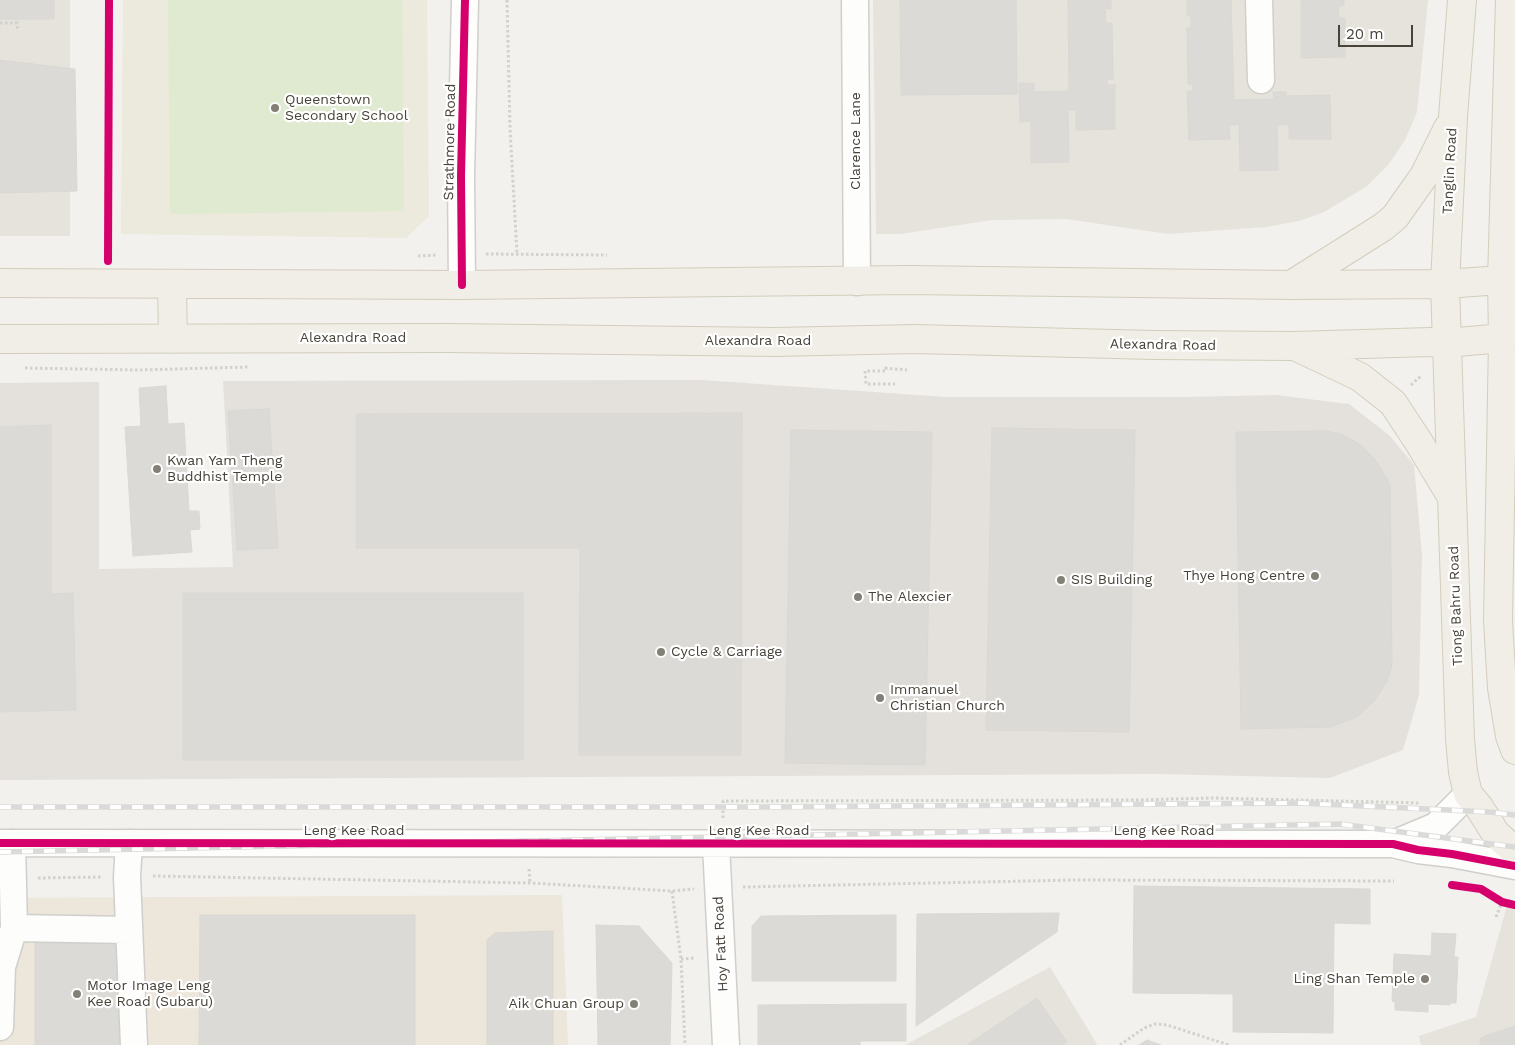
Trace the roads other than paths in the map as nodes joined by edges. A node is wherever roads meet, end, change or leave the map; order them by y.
1 (464, 0) edge
2 (855, 0) edge
3 (1259, 0) edge
4 (1462, 0) edge
5 (1510, 0) edge
6 (1261, 80) dead end
7 (1453, 117) junction
8 (1511, 129) edge
9 (1509, 280) edge
10 (857, 282) junction
11 (0, 283) edge
12 (172, 284) junction
13 (1445, 284) junction
14 (462, 285) junction
15 (1291, 285) junction
16 (1509, 338) edge
17 (0, 339) edge
18 (173, 339) junction
19 (1446, 343) junction
20 (1293, 346) junction
21 (1508, 452) edge
22 (1452, 497) junction
23 (1507, 586) edge
24 (1515, 750) edge
25 (1468, 794) junction
26 (720, 832) junction
27 (6, 843) edge
28 (129, 843) junction
29 (1393, 844) junction
30 (1515, 851) edge
31 (1515, 866) edge
32 (14, 928) junction
33 (129, 930) junction
34 (0, 1027) edge
35 (134, 1045) edge
36 (726, 1045) edge

1 - 14 street, Strathmore Road
2 - 10 street, Clarence Lane
3 - 6 street
4 - 7 main road, Tanglin Road
5 - 8 main road
7 - 13 main road, Tanglin Road
7 - 15 main road
8 - 9 main road
9 - 13 main road
9 - 16 main road
10 - 14 main road
10 - 15 main road
11 - 12 main road
12 - 14 main road
12 - 18 main road
13 - 15 main road
13 - 19 main road, Tanglin Road
16 - 19 main road, Alexandra Road
16 - 21 main road
17 - 18 main road, Alexandra Road
18 - 20 main road, Alexandra Road
19 - 20 main road, Alexandra Road
19 - 22 main road, Tiong Bahru Road
20 - 22 main road
21 - 23 main road
22 - 25 main road, Tiong Bahru Road
23 - 24 main road
25 - 29 street, Leng Kee Road
25 - 30 main road, Tiong Bahru Road
26 - 28 street, Leng Kee Road
26 - 29 street, Leng Kee Road
26 - 36 street, Hoy Fatt Road
27 - 28 street, Leng Kee Road
27 - 32 street
28 - 33 street
29 - 31 street, Leng Kee Road
32 - 33 street
32 - 34 street
33 - 35 street

